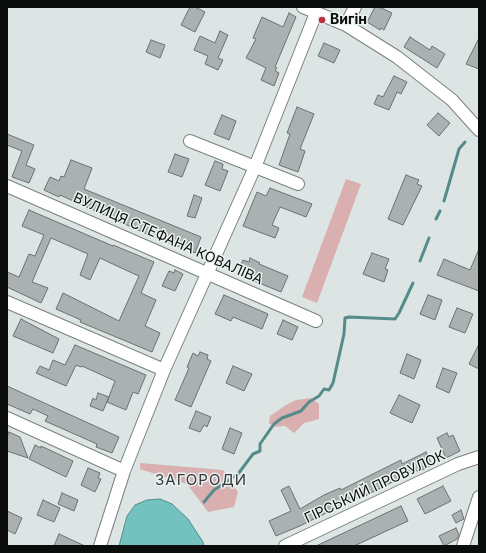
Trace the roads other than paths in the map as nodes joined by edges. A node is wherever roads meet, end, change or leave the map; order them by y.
1 (303, 7) edge
2 (355, 7) edge
3 (316, 13) junction
4 (346, 25) junction
5 (479, 130) edge
6 (190, 141) dead end
7 (255, 167) junction
8 (298, 184) dead end
9 (7, 186) edge
10 (208, 273) junction
11 (7, 302) edge
12 (316, 321) dead end
13 (164, 370) junction
14 (7, 418) edge
15 (479, 456) edge
16 (124, 471) junction
17 (479, 497) edge
18 (100, 546) edge
19 (285, 546) edge
20 (463, 546) edge

1 - 3 street
2 - 4 street
3 - 4 street
3 - 7 street
4 - 5 street
6 - 7 street
7 - 8 street
7 - 10 street
9 - 10 street, ВУЛИЦЯ СТЕФАНА КОВАЛІВА
10 - 12 street, ВУЛИЦЯ СТЕФАНА КОВАЛІВА
10 - 13 street
11 - 13 street
13 - 16 street
14 - 16 street
15 - 19 street, ГІРСЬКИЙ ПРОВУЛОК
16 - 18 street
17 - 20 street

